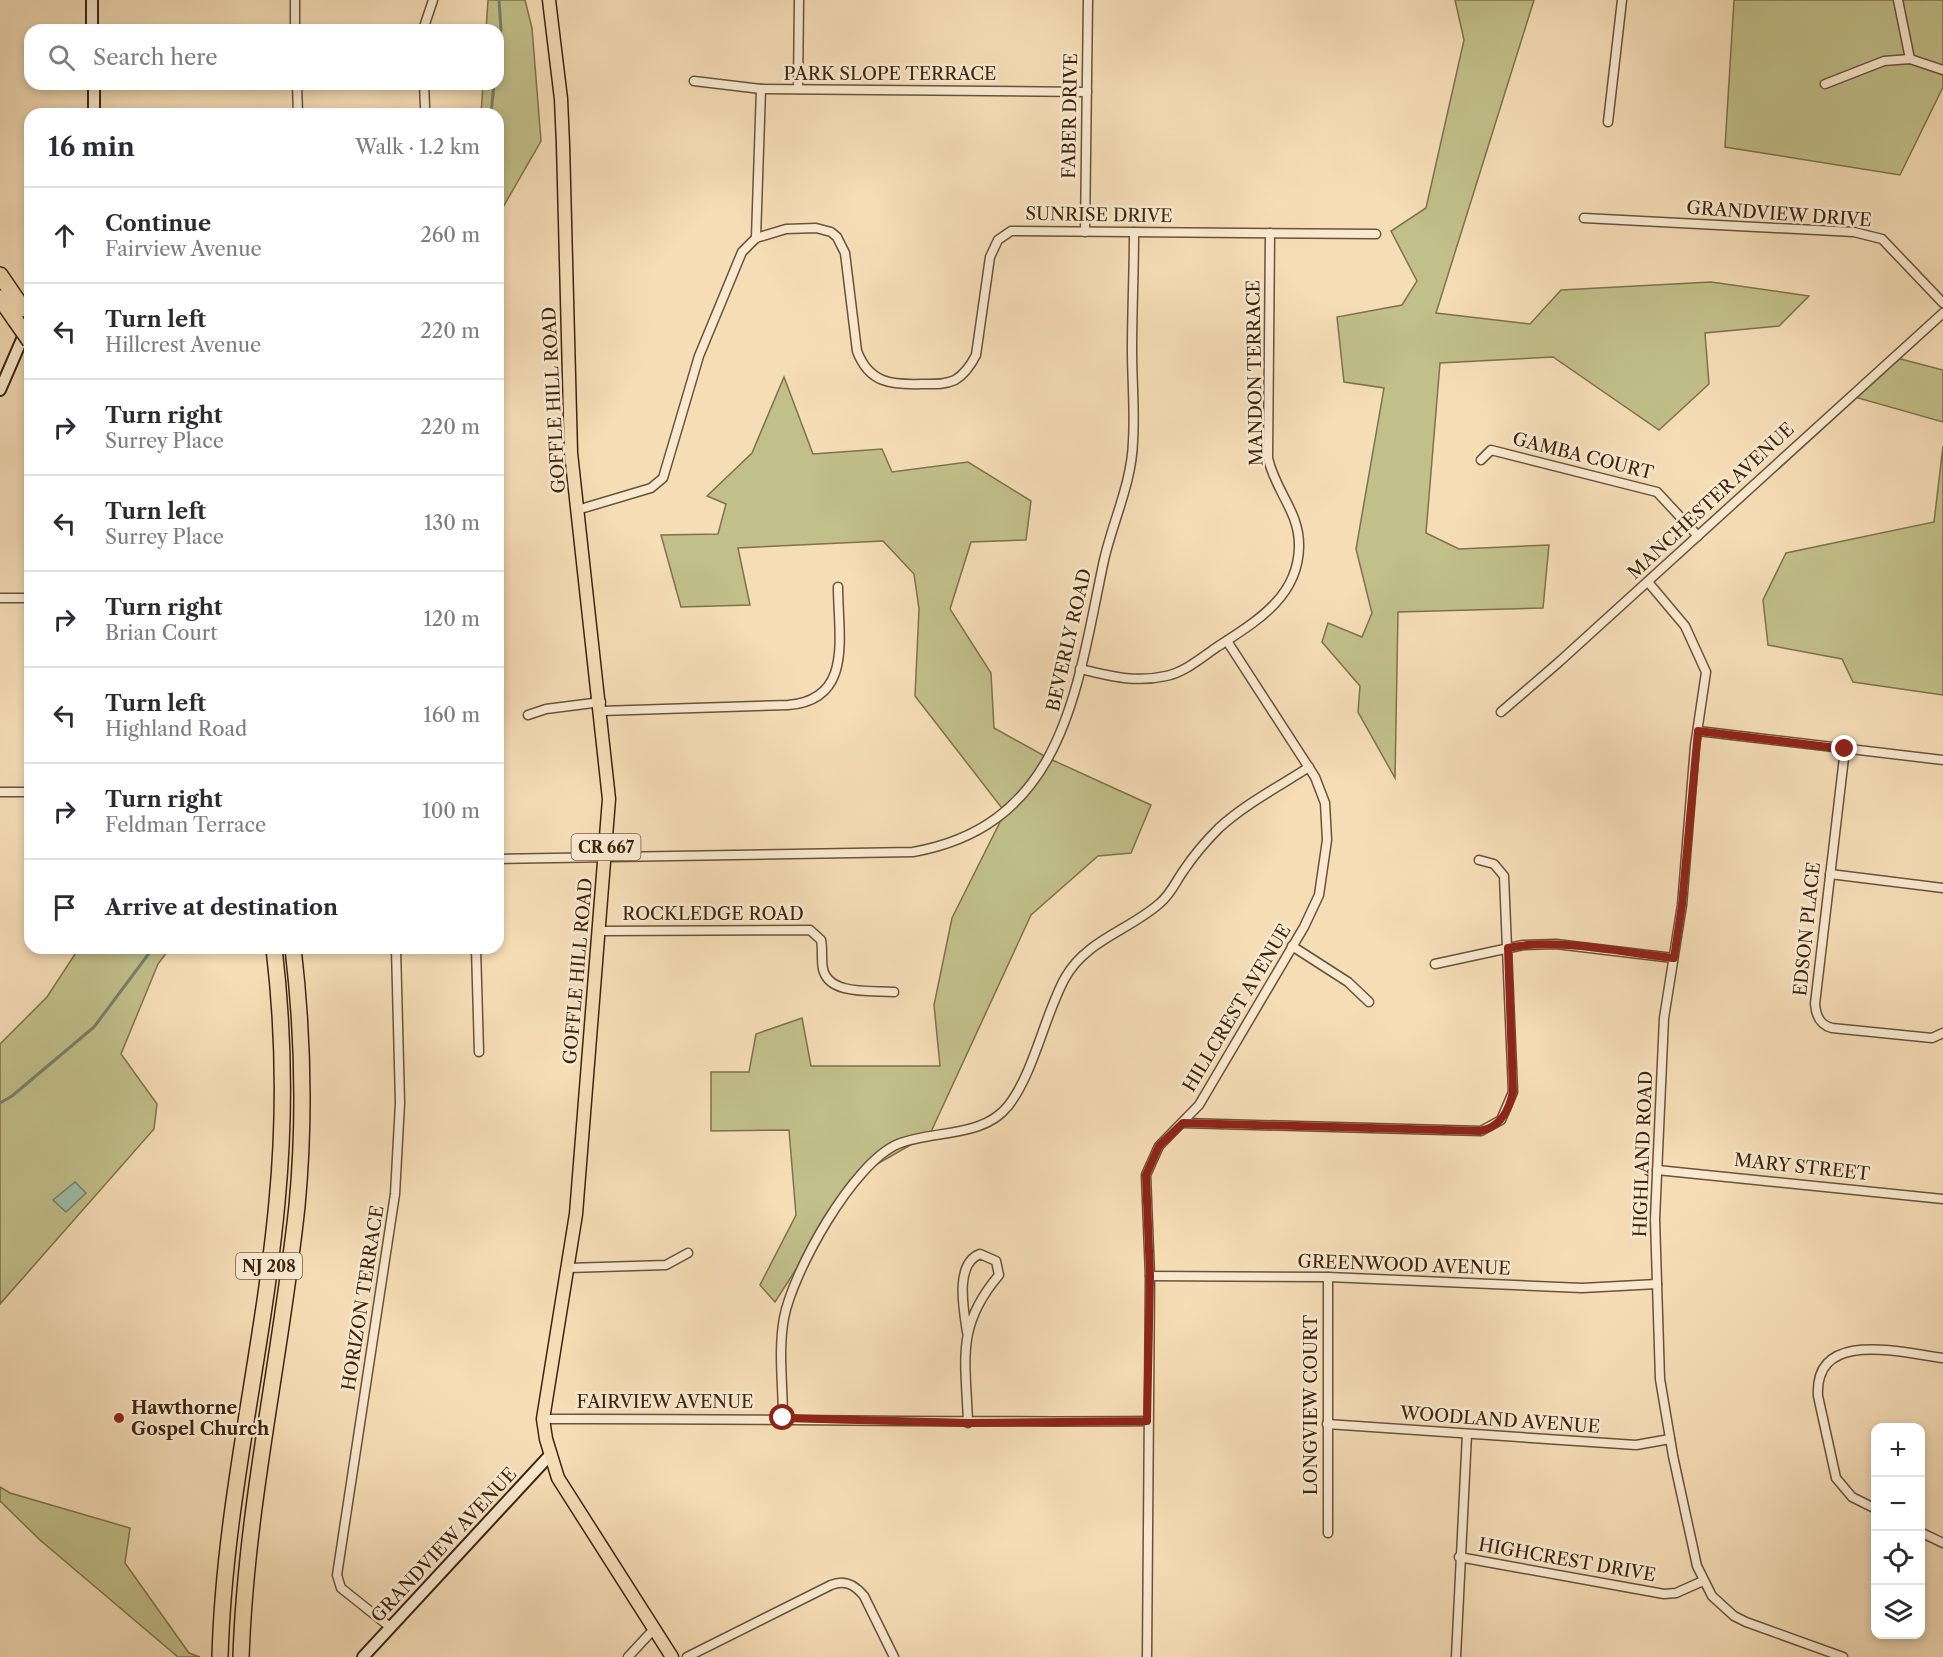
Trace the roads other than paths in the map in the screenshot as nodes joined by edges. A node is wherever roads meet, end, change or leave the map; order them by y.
1 (92, 0) edge
2 (295, 0) edge
3 (433, 0) edge
4 (549, 0) edge
5 (799, 0) edge
6 (1088, 0) edge
7 (1622, 0) edge
8 (1898, 0) edge
9 (93, 24) edge
10 (296, 24) edge
11 (425, 24) edge
12 (1910, 59) junction
13 (1943, 70) edge
14 (694, 81) dead end
15 (1825, 84) dead end
16 (761, 89) junction
17 (798, 89) junction
18 (94, 90) edge
19 (297, 90) edge
20 (424, 90) edge
21 (1087, 92) junction
22 (425, 107) dead end
23 (94, 108) edge
24 (298, 108) edge
25 (1608, 122) dead end
26 (1584, 218) dead end
27 (1085, 232) junction
28 (1134, 232) junction
29 (1270, 233) junction
30 (1376, 234) dead end
31 (756, 238) junction
32 (0, 275) edge
33 (0, 298) edge
34 (0, 303) edge
35 (1943, 303) edge
36 (1943, 313) edge
37 (24, 315) edge
38 (24, 316) edge
39 (24, 316) edge
40 (24, 320) edge
41 (0, 390) edge
42 (1481, 460) dead end
43 (577, 510) junction
44 (1698, 536) junction
45 (1648, 582) junction
46 (838, 587) dead end
47 (0, 598) edge
48 (24, 598) edge
49 (1227, 641) junction
50 (1080, 669) junction
51 (601, 706) junction
52 (1501, 712) dead end
53 (528, 715) dead end
54 (1698, 731) junction
55 (1845, 749) junction
56 (1943, 760) edge
57 (1310, 767) junction
58 (0, 792) edge
59 (24, 792) edge
60 (504, 859) edge
61 (605, 859) junction
62 (1479, 860) dead end
63 (1830, 874) junction
64 (1943, 888) edge
65 (599, 931) junction
66 (1292, 946) junction
67 (1508, 948) junction
68 (274, 954) edge
69 (293, 954) edge
70 (396, 954) edge
71 (476, 954) edge
72 (1674, 958) junction
73 (1435, 964) dead end
74 (894, 992) dead end
75 (1369, 1002) dead end
76 (1943, 1033) edge
77 (480, 1052) dead end
78 (1183, 1123) junction
79 (1657, 1170) junction
80 (1943, 1198) edge
81 (688, 1254) dead end
82 (568, 1268) junction
83 (1150, 1276) junction
84 (1328, 1277) junction
85 (1657, 1284) junction
86 (967, 1332) junction
87 (1943, 1358) edge
88 (783, 1418) junction
89 (543, 1419) junction
90 (1147, 1421) junction
91 (968, 1423) junction
92 (1327, 1424) junction
93 (1467, 1434) junction
94 (1670, 1439) junction
95 (550, 1455) junction
96 (1871, 1507) edge
97 (1328, 1533) dead end
98 (1925, 1534) edge
99 (1943, 1543) edge
100 (1459, 1557) junction
101 (1703, 1581) junction
102 (390, 1627) junction
103 (654, 1629) junction
104 (220, 1657) edge
105 (241, 1657) edge
106 (363, 1657) edge
107 (628, 1657) edge
108 (672, 1657) edge
109 (687, 1657) edge
110 (894, 1657) edge
111 (1147, 1657) edge
112 (1456, 1657) edge
113 (1843, 1657) edge

1 - 9 street
2 - 10 street
3 - 11 street
4 - 43 main road, GOFFLE HILL ROAD / CR 667
5 - 17 street
6 - 21 street, FABER DRIVE
7 - 25 street
8 - 12 street
12 - 13 street
12 - 15 street
14 - 16 street, PARK SLOPE TERRACE
16 - 17 street, PARK SLOPE TERRACE
16 - 31 street
17 - 21 street, PARK SLOPE TERRACE
18 - 23 street
19 - 24 street
20 - 22 street
21 - 27 street, FABER DRIVE
26 - 35 street, GRANDVIEW DRIVE
27 - 28 street, SUNRISE DRIVE
27 - 31 street, SUNRISE DRIVE
28 - 29 street, SUNRISE DRIVE
28 - 50 street, BEVERLY ROAD
29 - 30 street, SUNRISE DRIVE
29 - 49 street, MANDON TERRACE
31 - 43 street
32 - 37 highway
33 - 38 highway
34 - 39 highway
36 - 44 street, MANCHESTER AVENUE
40 - 41 street
42 - 44 street, GAMBA COURT
43 - 51 main road, GOFFLE HILL ROAD / CR 667
44 - 45 street, MANCHESTER AVENUE
45 - 52 street, MANCHESTER AVENUE
45 - 54 street, HIGHLAND ROAD
46 - 51 street
47 - 48 street
49 - 50 street, MANDON TERRACE
49 - 57 street, HILLCREST AVENUE
50 - 61 street, BEVERLY ROAD
51 - 53 street
51 - 61 main road, GOFFLE HILL ROAD / CR 667
54 - 55 street
54 - 72 street, HIGHLAND ROAD
55 - 56 street
55 - 63 street, EDSON PLACE
57 - 66 street, HILLCREST AVENUE
57 - 88 street
58 - 59 street
60 - 61 street, BEVERLY ROAD
61 - 65 main road, GOFFLE HILL ROAD / CR 667
62 - 67 street
63 - 64 street
63 - 76 street, EDSON PLACE
65 - 74 street, ROCKLEDGE ROAD
65 - 82 main road, GOFFLE HILL ROAD / CR 667
66 - 75 street
66 - 78 street, HILLCREST AVENUE
67 - 72 street
67 - 73 street
67 - 78 street
68 - 104 highway, NJ 208
69 - 105 highway, NJ 208
70 - 102 street, HORIZON TERRACE
71 - 77 street
72 - 79 street, HIGHLAND ROAD
78 - 83 street, HILLCREST AVENUE
79 - 80 street, MARY STREET
79 - 85 street, HIGHLAND ROAD
81 - 82 street
82 - 89 main road, GOFFLE HILL ROAD / CR 667
83 - 84 street, GREENWOOD AVENUE
83 - 90 street, HILLCREST AVENUE
84 - 85 street, GREENWOOD AVENUE
84 - 92 street, LONGVIEW COURT
85 - 94 street, HIGHLAND ROAD
86 - 86 street
86 - 91 street
87 - 96 street
88 - 89 street, FAIRVIEW AVENUE
88 - 91 street, FAIRVIEW AVENUE
89 - 95 main road, GOFFLE HILL ROAD / CR 667
90 - 91 street, FAIRVIEW AVENUE
90 - 111 street, HILLCREST AVENUE
92 - 93 street, WOODLAND AVENUE
92 - 97 street, LONGVIEW COURT
93 - 94 street, WOODLAND AVENUE
93 - 100 street, HIGHCREST DRIVE
94 - 101 street, HIGHLAND ROAD
95 - 102 street, GRANDVIEW AVENUE
95 - 103 main road, GOFFLE HILL ROAD / CR 667
98 - 99 street
100 - 101 street, HIGHCREST DRIVE
100 - 112 street, HIGHCREST DRIVE
101 - 113 street, HIGHLAND ROAD
102 - 106 street, GRANDVIEW AVENUE
103 - 107 street
103 - 108 main road, GOFFLE HILL ROAD / CR 667
109 - 110 street

